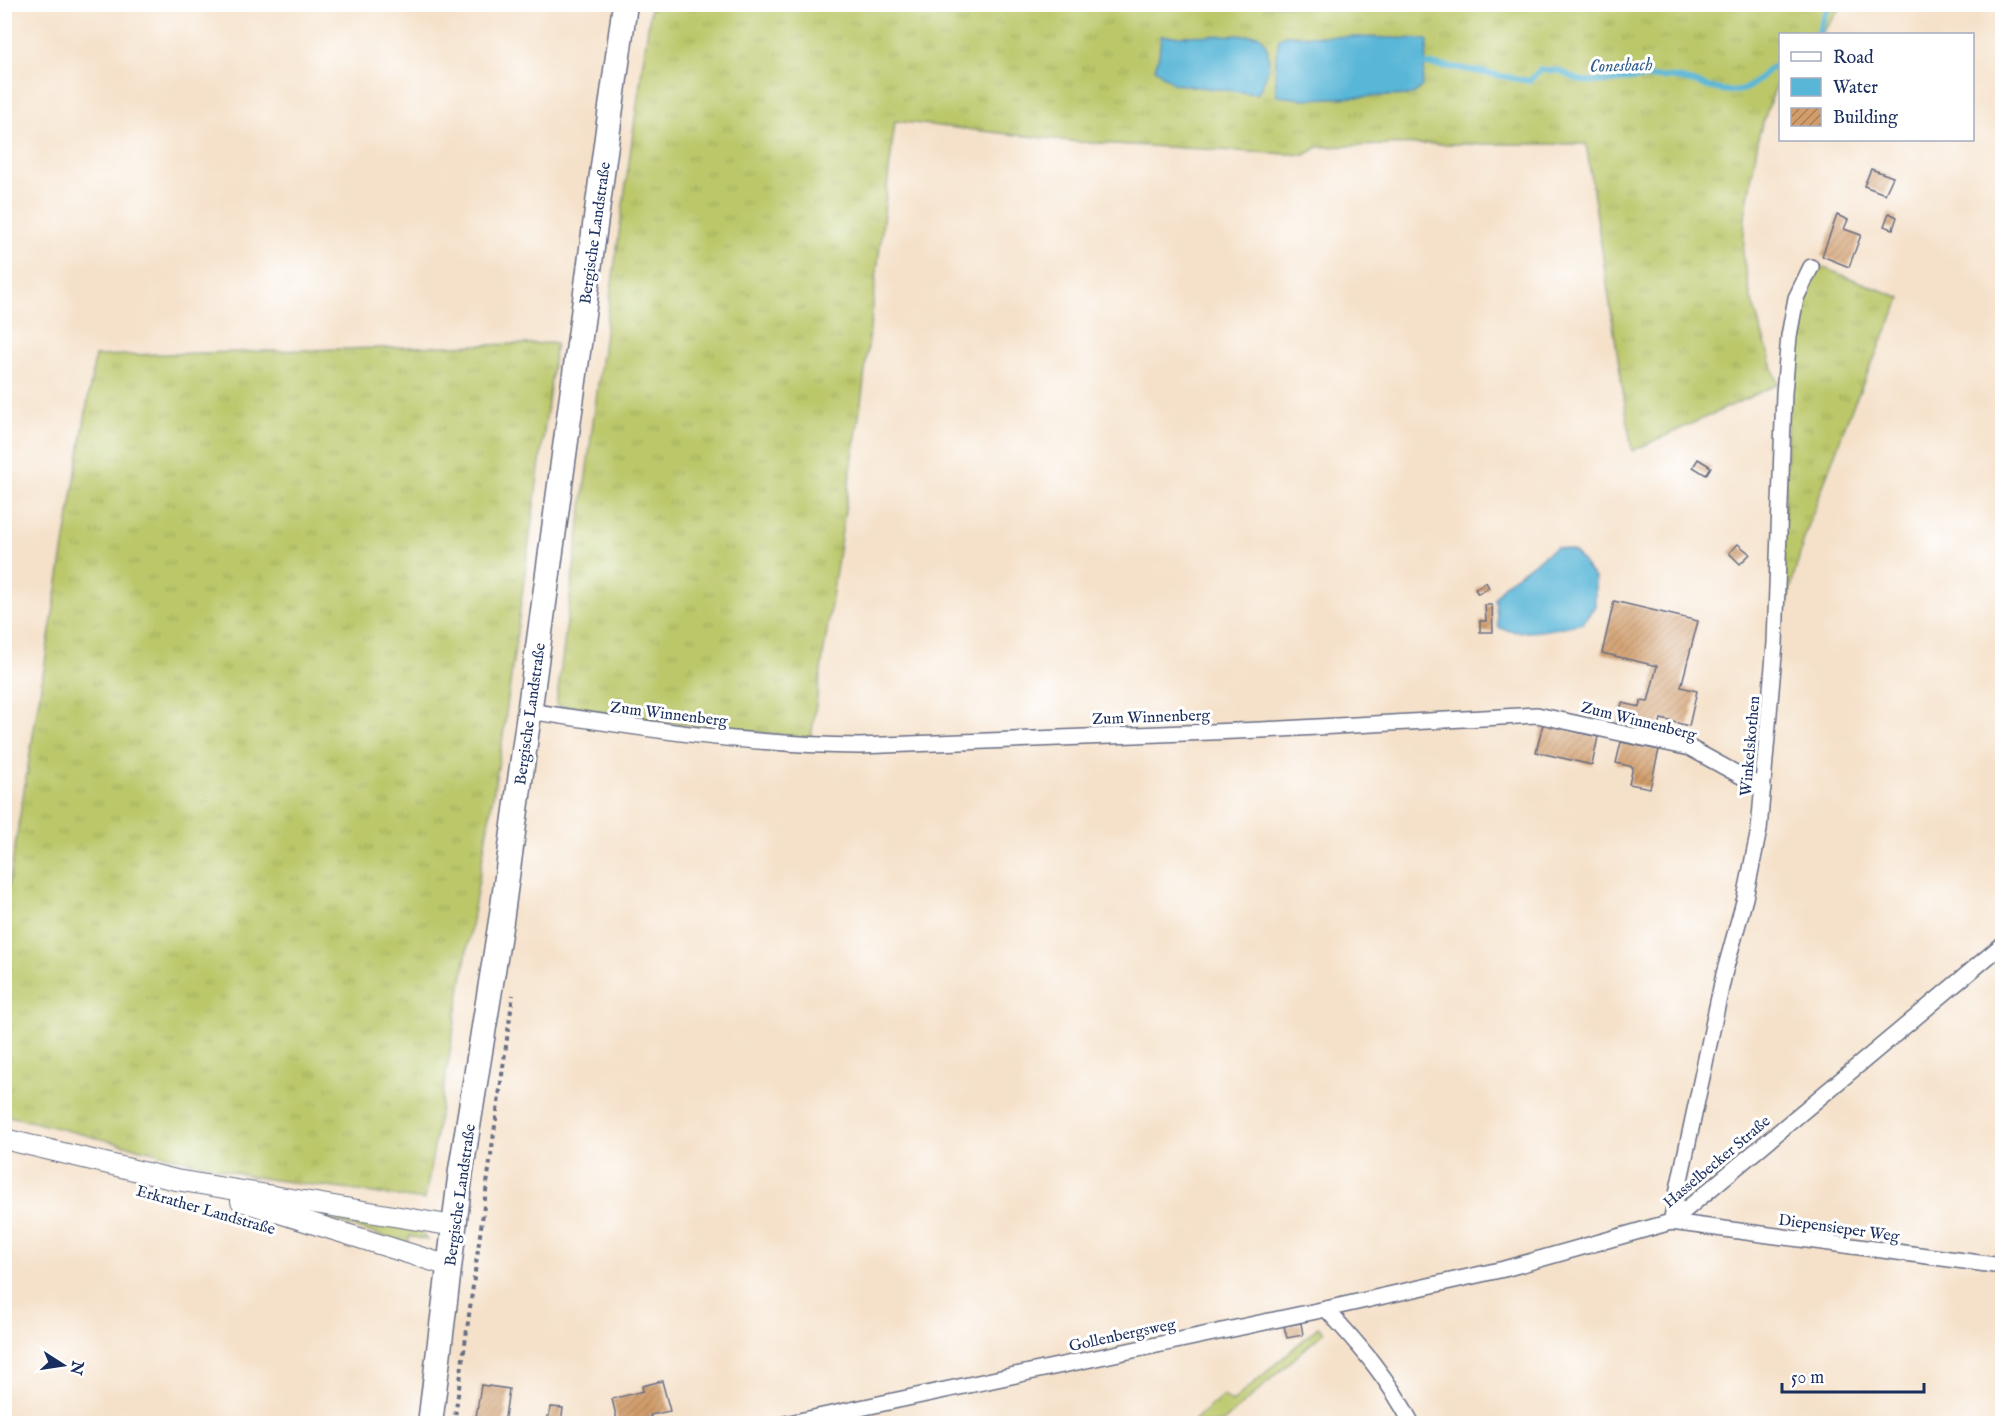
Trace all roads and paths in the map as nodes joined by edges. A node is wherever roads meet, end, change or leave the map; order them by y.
1 (625, 4) edge
2 (1810, 267) dead end
3 (530, 711) junction
4 (1763, 788) junction
5 (2002, 945) edge
6 (4, 1139) edge
7 (176, 1180) junction
8 (197, 1204) dead end
9 (230, 1215) dead end
10 (1671, 1222) junction
11 (454, 1226) junction
12 (478, 1255) dead end
13 (449, 1266) junction
14 (2002, 1266) edge
15 (1326, 1309) junction
16 (430, 1424) edge
17 (454, 1424) edge
18 (785, 1424) edge
19 (1412, 1424) edge

1 - 3 main road, Bergische Landstraße
2 - 4 street, Winkelskothen
3 - 4 street, Zum Winnenberg
3 - 11 main road, Bergische Landstraße
4 - 10 street, Winkelskothen
5 - 10 street, Hasselbecker Straße
6 - 7 street, Erkrather Landstraße
7 - 11 street, Erkrather Landstraße
7 - 13 street, Erkrather Landstraße
8 - 9 path, Erkrather Landstraße
10 - 14 street, Diepensieper Weg
10 - 15 street, Hasselbecker Straße
11 - 13 main road, Bergische Landstraße
12 - 17 path, Bergische Landstraße
13 - 16 main road, Bergische Landstraße
15 - 18 street, Gollenbergsweg
15 - 19 street

